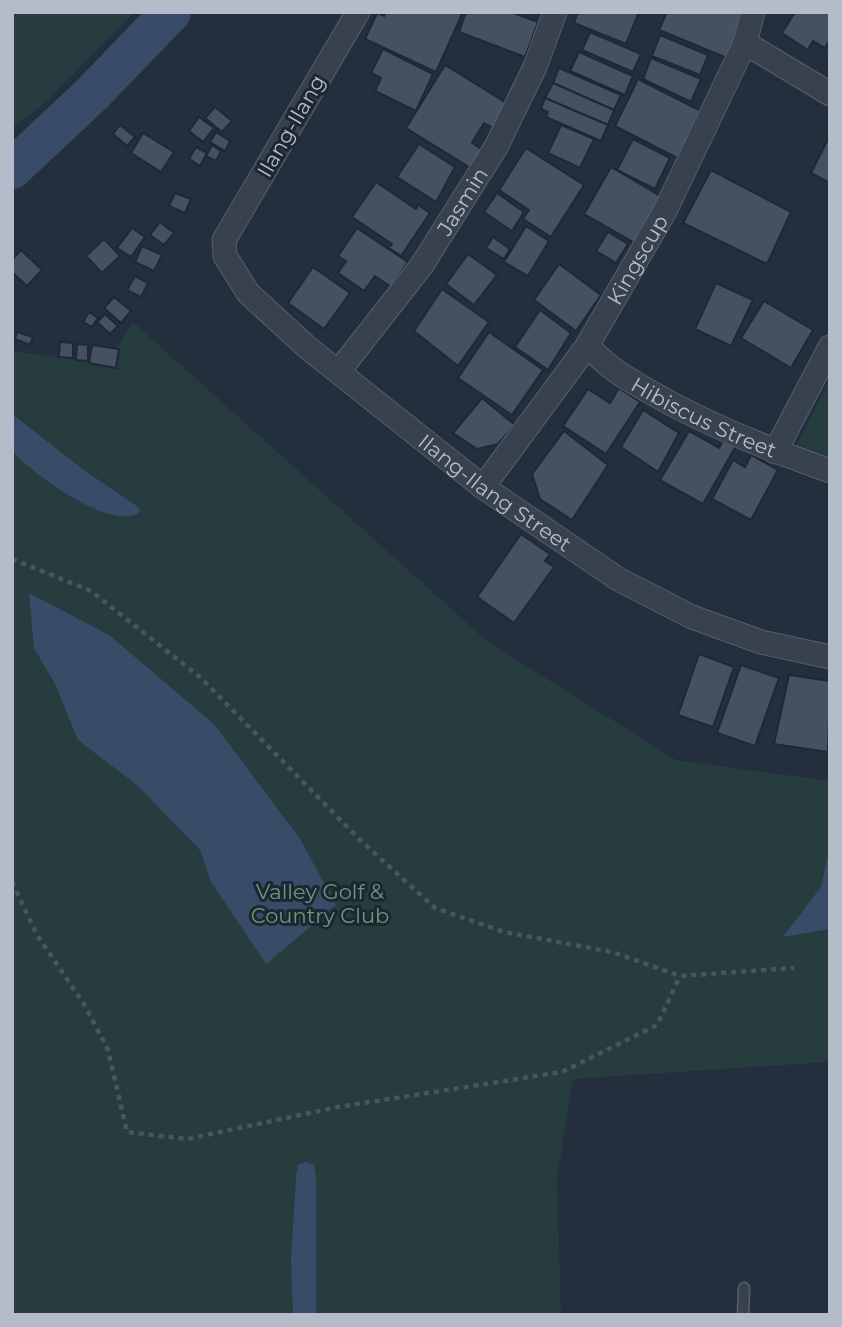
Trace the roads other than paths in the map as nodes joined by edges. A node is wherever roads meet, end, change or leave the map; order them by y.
1 (358, 12) edge
2 (555, 12) edge
3 (753, 12) edge
4 (745, 43) junction
5 (830, 94) edge
6 (224, 240) joint
7 (587, 346) junction
8 (830, 346) edge
9 (339, 371) junction
10 (775, 452) junction
11 (830, 471) edge
12 (483, 487) junction
13 (830, 657) edge
14 (744, 1288) dead end
15 (743, 1315) edge

1 - 6 street, Ilang-Ilang
2 - 9 street, Jasmin
3 - 4 street, Kingscup
4 - 5 street
4 - 7 street, Kingscup
6 - 9 street, Ilang-Ilang Street
7 - 10 street, Hibiscus Street
7 - 12 street, Kingscup
8 - 10 street
9 - 12 street, Ilang-Ilang Street
10 - 11 street, Hibiscus Street
12 - 13 street, Ilang-Ilang Street
14 - 15 lane

